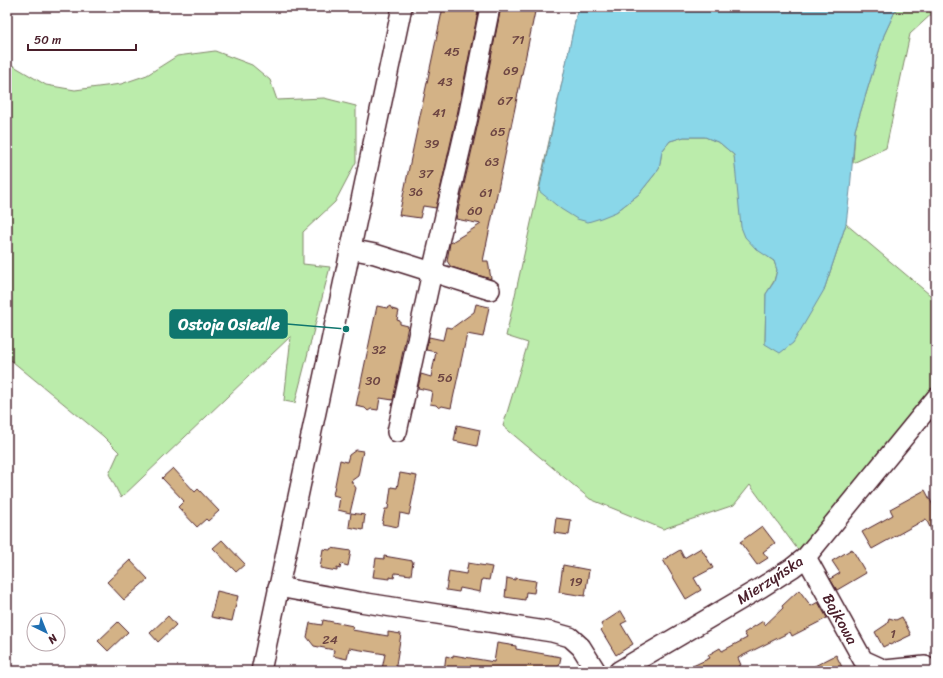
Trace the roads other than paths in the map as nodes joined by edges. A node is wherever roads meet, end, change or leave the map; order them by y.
1 (402, 7) edge
2 (490, 7) edge
3 (350, 249) junction
4 (432, 272) junction
5 (490, 290) dead end
6 (936, 398) edge
7 (397, 432) dead end
8 (806, 557) junction
9 (277, 593) junction
10 (261, 671) edge
11 (596, 671) edge
12 (619, 671) edge
13 (930, 671) edge

1 - 3 street
2 - 4 street
3 - 4 street
3 - 9 street
4 - 5 street
4 - 7 street
6 - 8 street, Mierzyńska
8 - 12 street, Mierzyńska
8 - 13 street, Bajkowa
9 - 10 street
9 - 11 street

